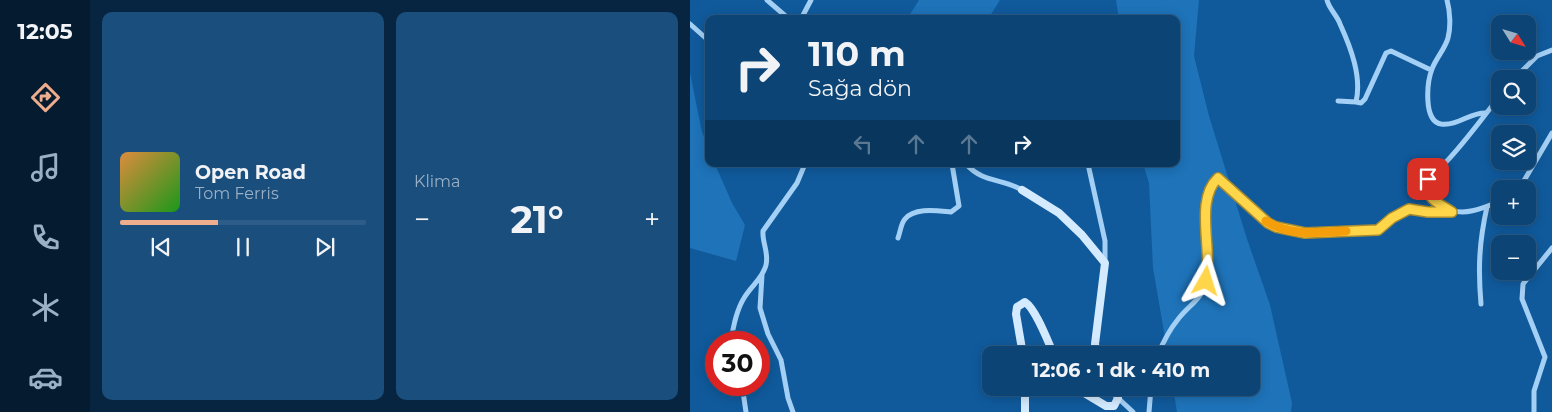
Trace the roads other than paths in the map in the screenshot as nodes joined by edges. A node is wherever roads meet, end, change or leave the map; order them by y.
1 (767, 0) edge
2 (810, 0) edge
3 (1327, 0) edge
4 (1447, 0) edge
5 (784, 15) edge
6 (803, 15) edge
7 (690, 24) edge
8 (705, 37) edge
9 (1552, 50) edge
10 (1431, 70) junction
11 (1523, 70) edge
12 (1338, 101) dead end
13 (1356, 102) junction
14 (1491, 107) edge
15 (1486, 113) junction
16 (1552, 133) edge
17 (803, 167) edge
18 (952, 167) edge
19 (970, 167) edge
20 (1089, 167) edge
21 (1524, 180) edge
22 (1022, 190) joint
23 (1491, 205) edge
24 (1487, 207) junction
25 (1452, 212) junction
26 (898, 238) dead end
27 (1552, 248) edge
28 (1105, 263) junction
29 (762, 275) junction
30 (1481, 304) dead end
31 (733, 331) edge
32 (1021, 346) edge
33 (1050, 346) edge
34 (1095, 346) edge
35 (1162, 346) edge
36 (744, 396) edge
37 (1025, 396) edge
38 (1089, 396) edge
39 (1150, 396) edge
40 (1118, 398) joint
41 (746, 412) edge
42 (793, 412) edge
43 (1025, 412) edge
44 (1133, 412) edge
45 (1149, 412) edge
46 (1534, 412) edge

1 - 5 street
2 - 6 street
3 - 13 street
4 - 10 street
7 - 8 street
9 - 11 street
10 - 13 street
10 - 15 street
12 - 13 street
14 - 15 street
15 - 25 street
16 - 21 street
17 - 29 street
18 - 26 street
19 - 22 street
20 - 28 street
22 - 28 street
23 - 24 street
24 - 25 street
24 - 30 street
25 - 35 street
27 - 46 street
28 - 34 street
29 - 31 street
29 - 42 street
32 - 33 street
36 - 41 street
37 - 43 street
38 - 40 street
39 - 45 street
40 - 44 street

